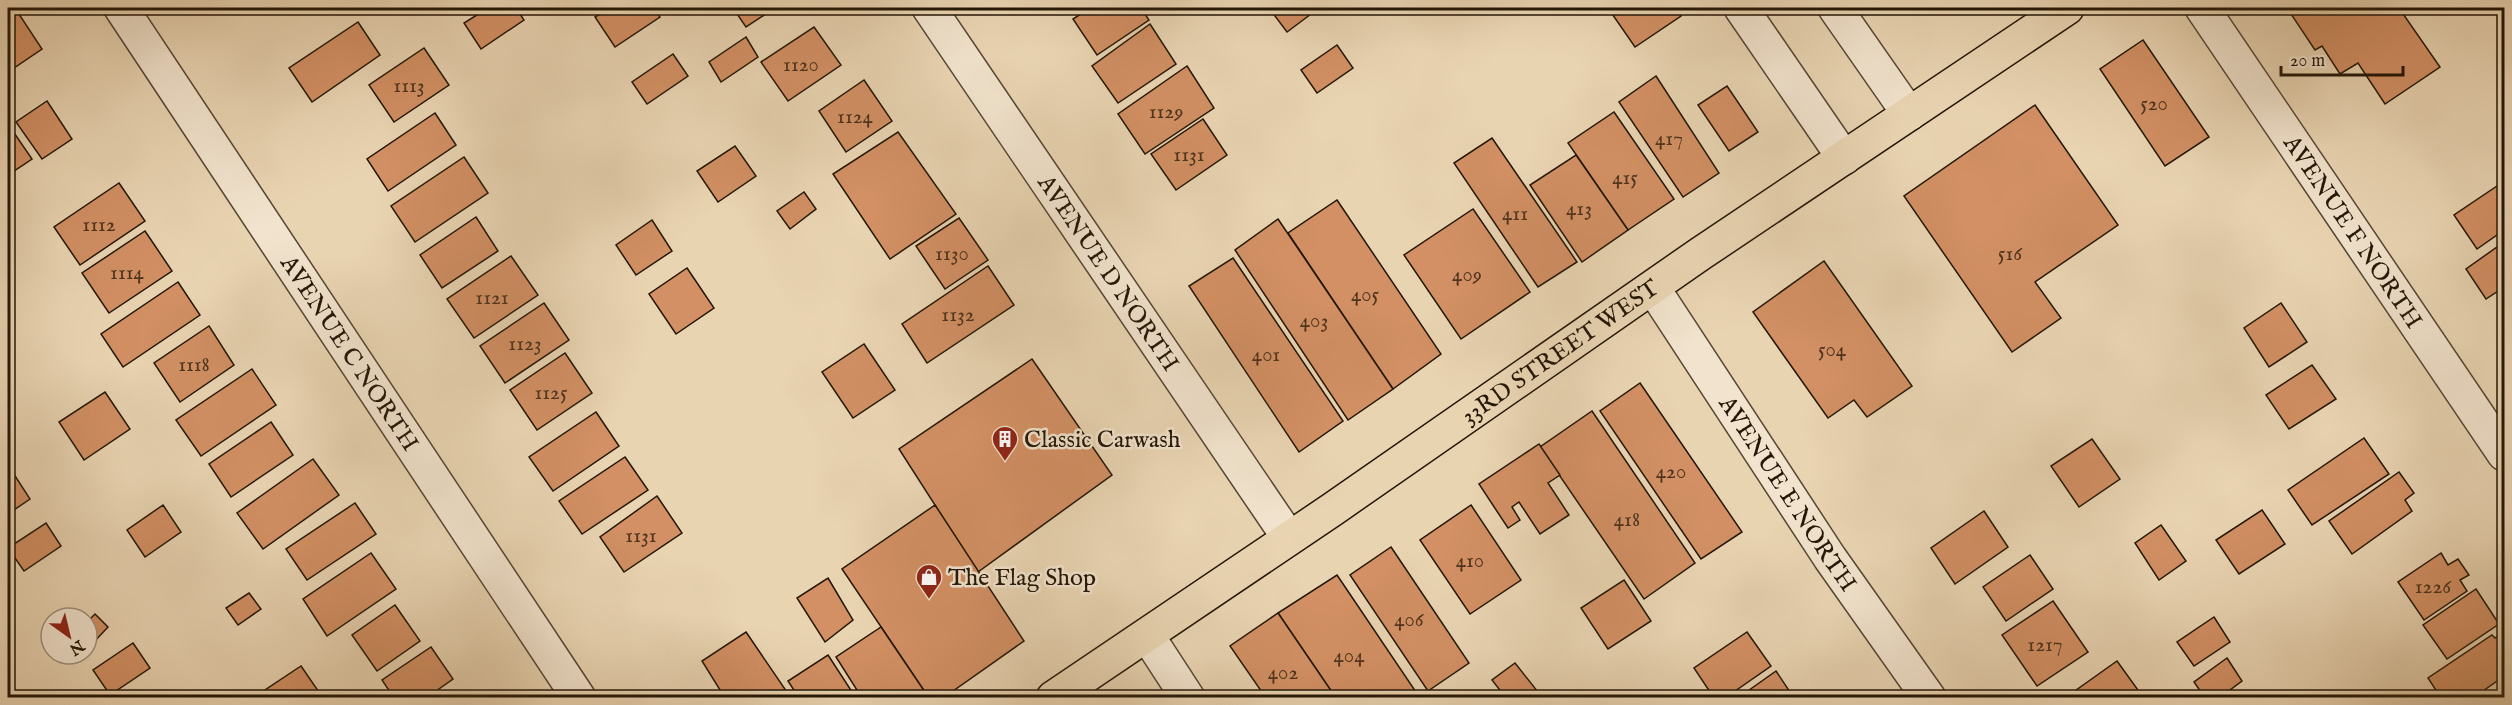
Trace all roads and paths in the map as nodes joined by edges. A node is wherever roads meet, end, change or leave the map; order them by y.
1 (121, 8) edge
2 (929, 8) edge
3 (1741, 8) edge
4 (1835, 8) edge
5 (2067, 8) edge
6 (2202, 8) edge
7 (1909, 114) junction
8 (1844, 158) junction
9 (1653, 288) junction
10 (2505, 454) edge
11 (1289, 538) junction
12 (1147, 635) junction
13 (579, 698) edge
14 (1053, 698) edge
15 (1188, 698) edge
16 (1929, 698) edge

1 - 13 street, AVENUE C NORTH
2 - 11 street, AVENUE D NORTH
3 - 8 street
4 - 7 street
5 - 7 main road, 33RD STREET WEST
6 - 10 street, AVENUE F NORTH
7 - 8 main road, 33RD STREET WEST
8 - 9 main road, 33RD STREET WEST
9 - 11 main road, 33RD STREET WEST
9 - 16 street, AVENUE E NORTH
11 - 12 main road, 33RD STREET WEST
12 - 14 main road, 33RD STREET WEST
12 - 15 street

